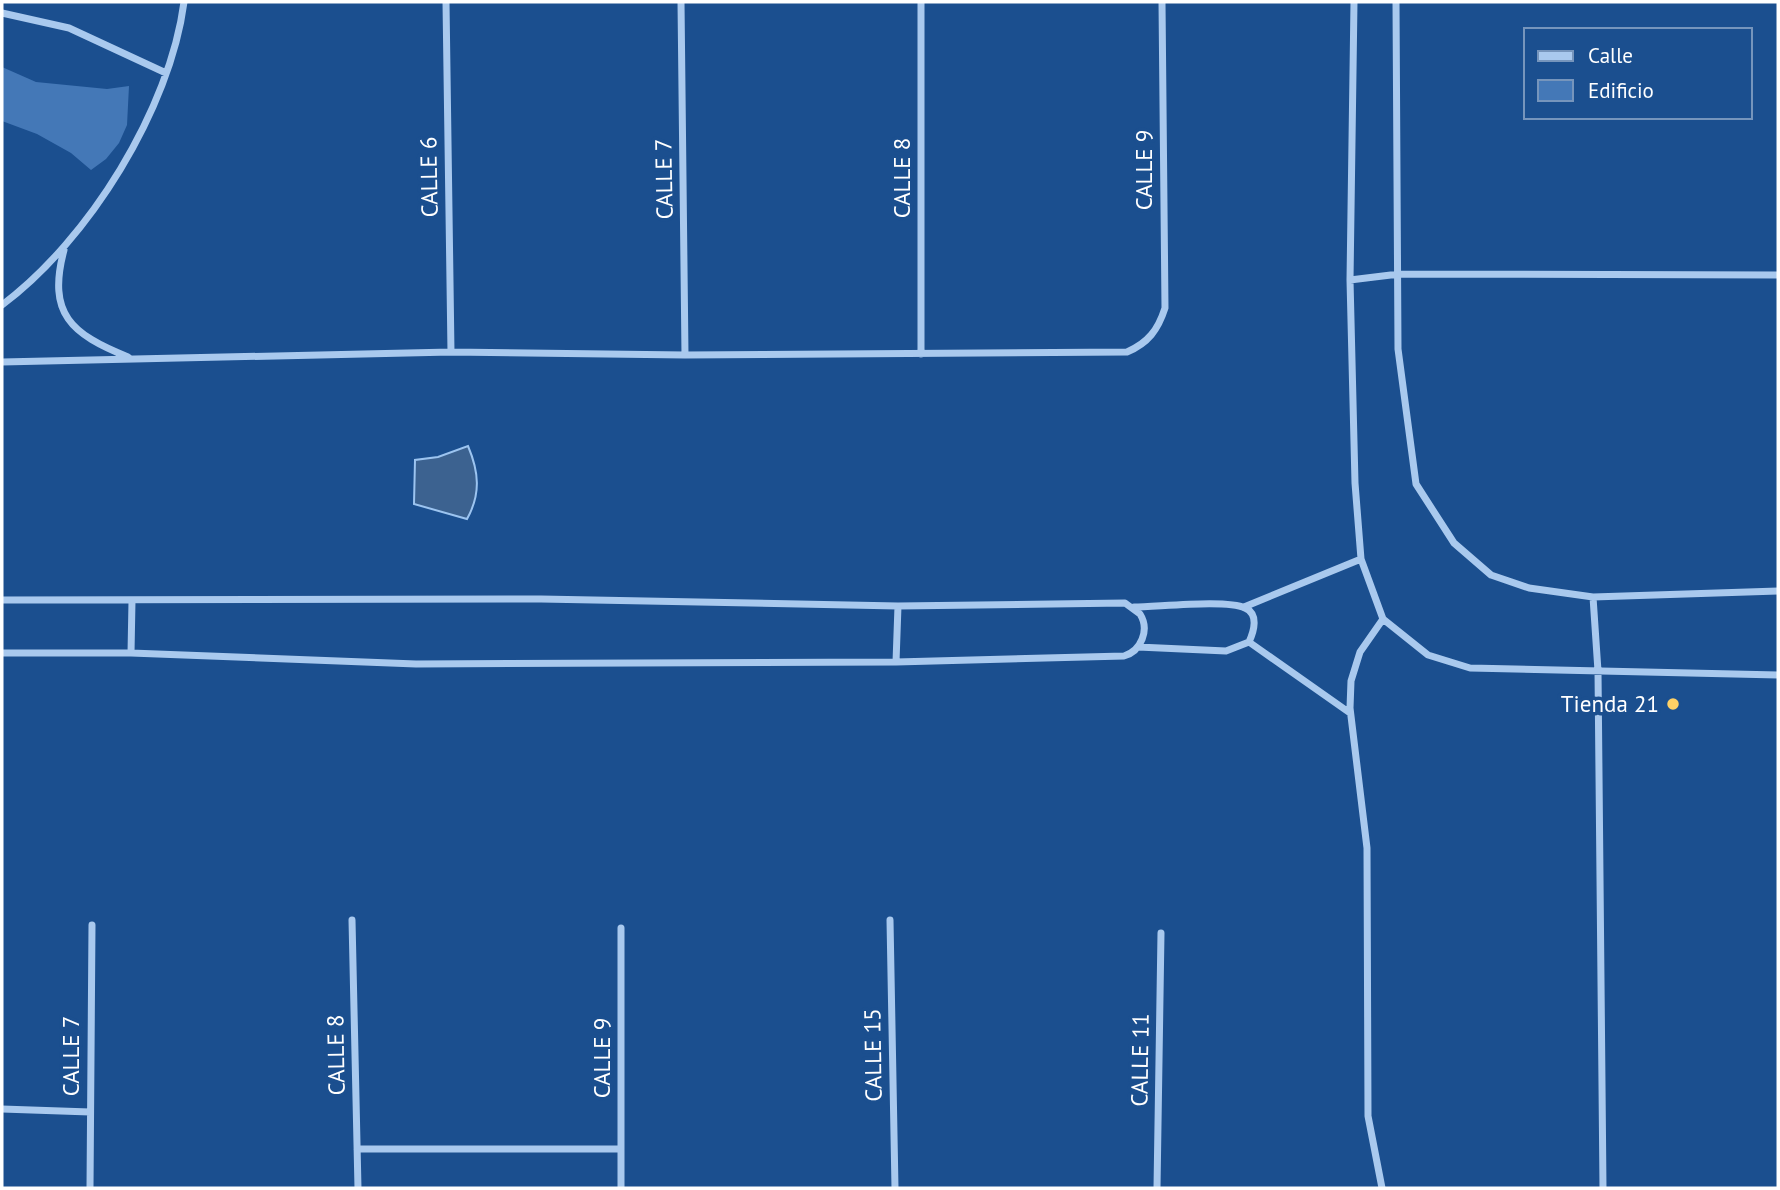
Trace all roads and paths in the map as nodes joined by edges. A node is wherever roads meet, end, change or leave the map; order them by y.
1 (184, 2) edge
2 (446, 2) edge
3 (681, 2) edge
4 (921, 2) edge
5 (1162, 2) edge
6 (1354, 2) edge
7 (1396, 2) edge
8 (2, 13) edge
9 (166, 74) junction
10 (65, 249) junction
11 (1399, 274) junction
12 (1778, 275) edge
13 (1350, 280) junction
14 (2, 305) edge
15 (451, 352) junction
16 (921, 354) junction
17 (685, 355) junction
18 (132, 359) junction
19 (2, 362) edge
20 (1361, 559) junction
21 (1778, 591) edge
22 (1593, 597) junction
23 (2, 600) edge
24 (132, 601) junction
25 (898, 606) junction
26 (1134, 607) junction
27 (1244, 607) junction
28 (1383, 620) junction
29 (1249, 642) junction
30 (1138, 647) junction
31 (2, 653) edge
32 (131, 653) junction
33 (896, 662) junction
34 (1598, 671) junction
35 (1778, 675) edge
36 (1350, 713) junction
37 (352, 920) dead end
38 (890, 920) dead end
39 (92, 925) dead end
40 (621, 928) dead end
41 (1161, 933) dead end
42 (2, 1109) edge
43 (90, 1112) junction
44 (357, 1149) junction
45 (621, 1149) junction
46 (90, 1188) edge
47 (358, 1188) edge
48 (621, 1188) edge
49 (895, 1188) edge
50 (1157, 1188) edge
51 (1382, 1188) edge
52 (1603, 1188) edge

1 - 9 street
2 - 15 street, CALLE 6
3 - 17 street, CALLE 7
4 - 16 street, CALLE 8
5 - 16 street, CALLE 9
6 - 13 street
7 - 11 street
8 - 9 street
9 - 10 street
10 - 14 street
10 - 18 street
11 - 12 street
11 - 13 street
11 - 22 street
13 - 20 street
15 - 17 street
15 - 18 street
16 - 17 street
18 - 19 street
20 - 27 street
20 - 28 street
21 - 22 street
22 - 34 street
23 - 24 street
24 - 25 street
24 - 32 street
25 - 26 street
25 - 33 street
26 - 27 street
26 - 30 street
27 - 29 street
28 - 34 street
28 - 36 street
29 - 30 street
29 - 36 street
30 - 33 street
31 - 32 street
32 - 33 street
34 - 35 street
34 - 52 street
36 - 51 street
37 - 44 street, CALLE 8
38 - 49 street, CALLE 15
39 - 43 street, CALLE 7
40 - 45 street, CALLE 9
41 - 50 street, CALLE 11
42 - 43 street
43 - 46 street, CALLE 7
44 - 45 street
44 - 47 street, CALLE 8
45 - 48 street, CALLE 9

